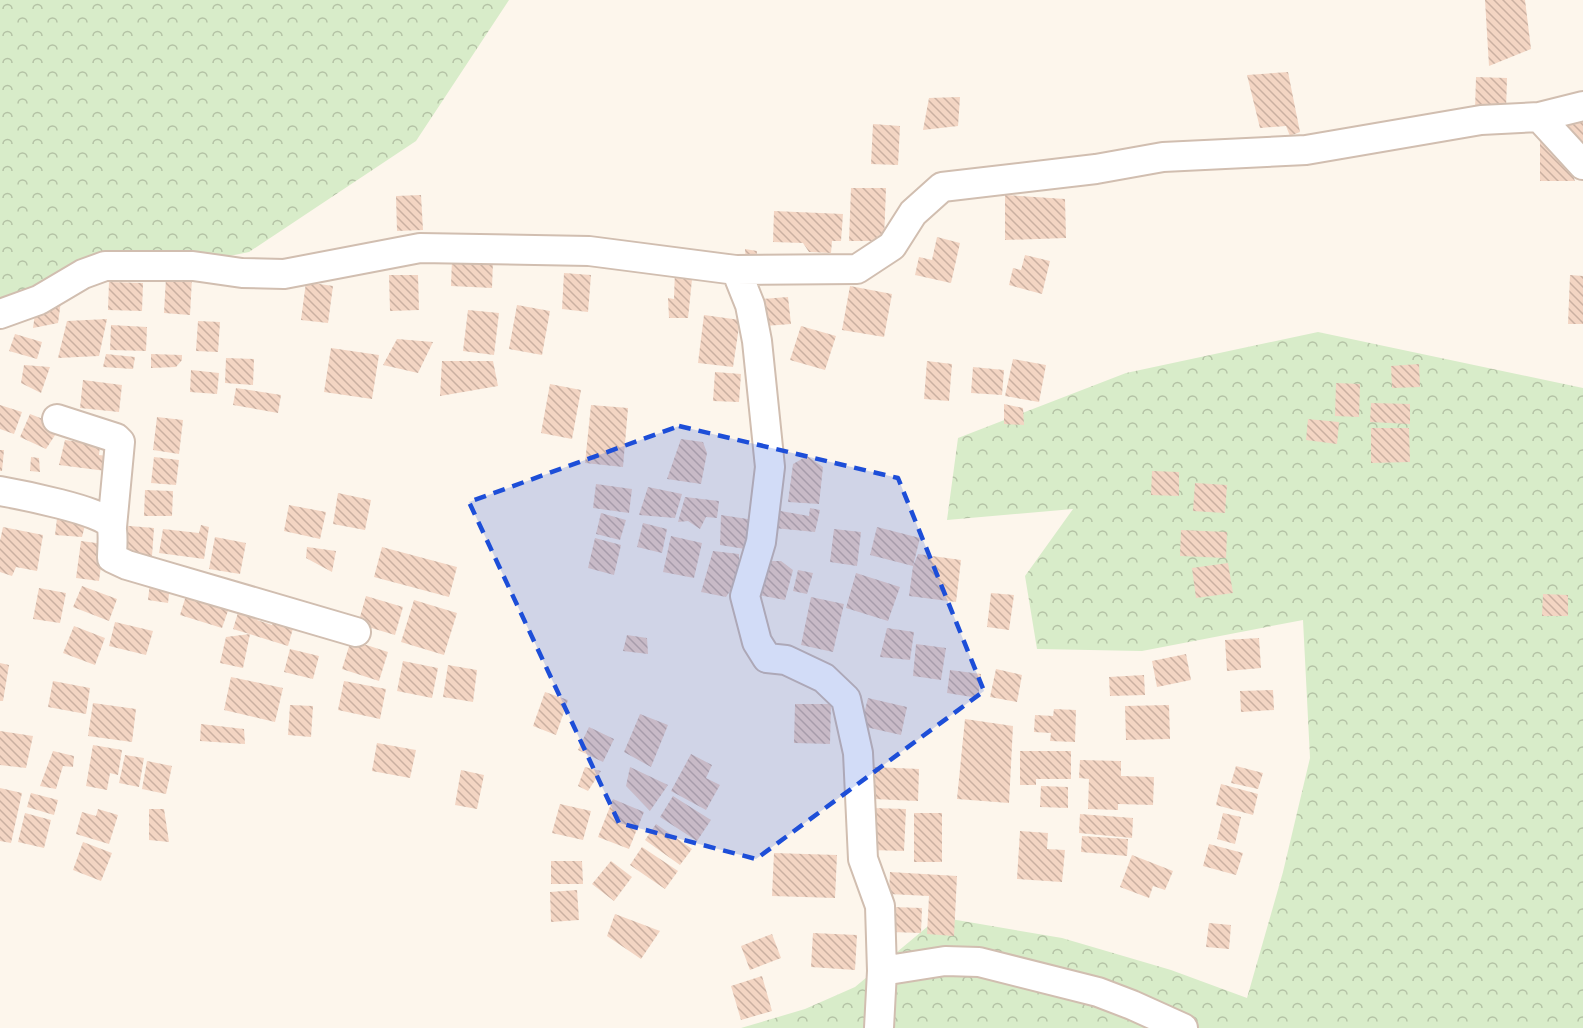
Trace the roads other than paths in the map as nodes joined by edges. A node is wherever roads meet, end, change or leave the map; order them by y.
1 (1583, 106) edge
2 (1539, 117) junction
3 (1583, 165) edge
4 (736, 270) junction
5 (0, 314) edge
6 (57, 419) dead end
7 (0, 491) edge
8 (111, 526) junction
9 (356, 632) dead end
10 (882, 971) junction
11 (879, 1028) edge
12 (1183, 1028) edge

1 - 2 street
2 - 3 street
2 - 4 street
4 - 5 street
4 - 10 street
6 - 8 street
7 - 8 street
8 - 9 street
10 - 11 street
10 - 12 street

